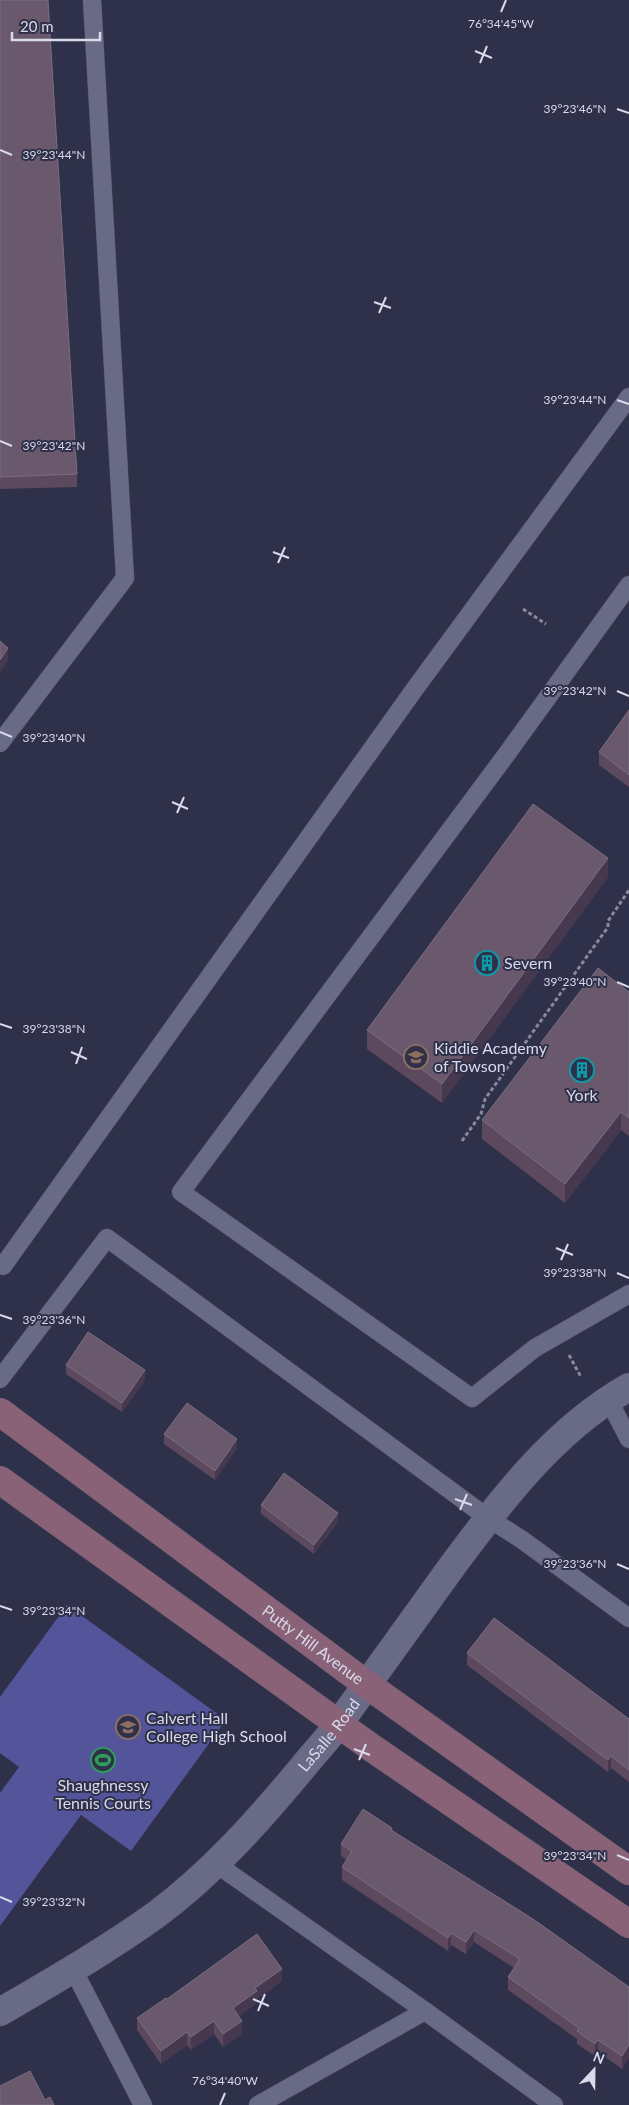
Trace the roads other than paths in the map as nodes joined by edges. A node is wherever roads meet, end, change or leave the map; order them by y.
1 (92, 0) edge
2 (629, 397) edge
3 (629, 585) edge
4 (0, 743) edge
5 (0, 1263) edge
6 (629, 1294) edge
7 (0, 1379) edge
8 (618, 1393) edge
9 (0, 1412) edge
10 (629, 1440) edge
11 (0, 1480) edge
12 (488, 1518) junction
13 (629, 1618) edge
14 (366, 1684) junction
15 (339, 1723) junction
16 (215, 1863) junction
17 (629, 1871) edge
18 (629, 1924) edge
19 (73, 1969) junction
20 (425, 2011) junction
21 (0, 2012) edge
22 (143, 2105) edge
23 (258, 2105) edge
24 (554, 2105) edge

1 - 4 lane
2 - 5 lane
3 - 6 lane
7 - 12 lane
8 - 10 lane
8 - 12 street, LaSalle Road
9 - 14 street, Putty Hill Avenue
11 - 15 street
12 - 13 lane
12 - 14 street, LaSalle Road
14 - 15 street, LaSalle Road
14 - 17 street, Putty Hill Avenue
15 - 16 street, LaSalle Road
15 - 18 street
16 - 19 street, LaSalle Road
16 - 20 lane
19 - 21 street, LaSalle Road
19 - 22 lane
20 - 23 lane
20 - 24 lane

